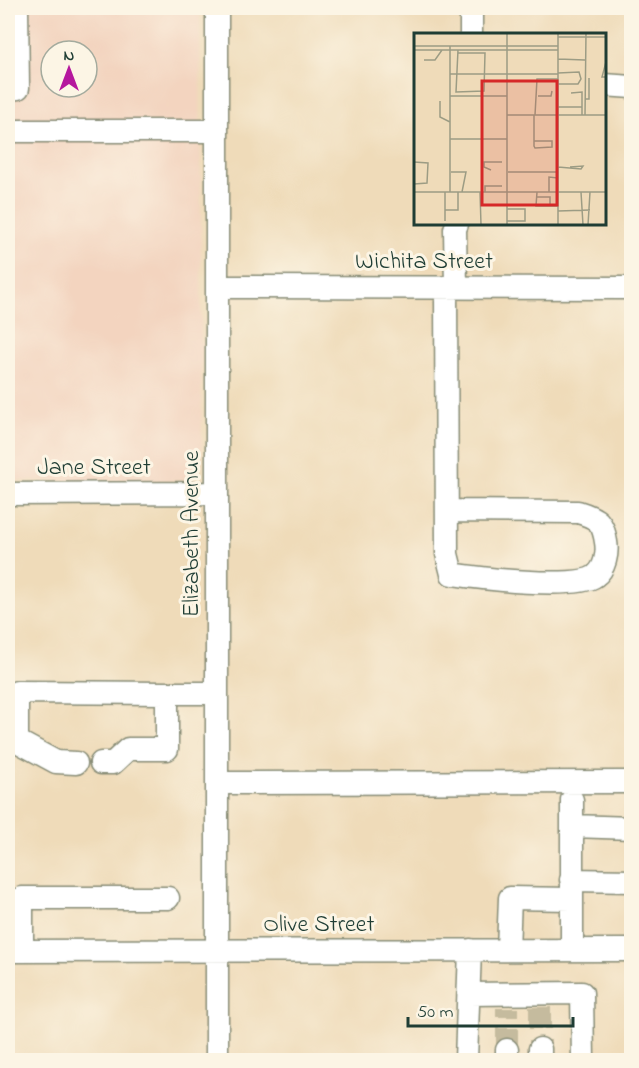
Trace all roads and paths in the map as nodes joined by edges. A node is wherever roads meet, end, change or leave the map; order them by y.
1 (17, 8) edge
2 (217, 8) edge
3 (471, 8) edge
4 (471, 33) edge
5 (606, 85) edge
6 (632, 87) edge
7 (8, 88) edge
8 (217, 130) junction
9 (8, 131) edge
10 (457, 225) edge
11 (217, 287) junction
12 (451, 287) junction
13 (632, 288) edge
14 (217, 493) junction
15 (8, 494) edge
16 (447, 511) junction
17 (167, 693) junction
18 (217, 693) junction
19 (76, 763) dead end
20 (101, 763) dead end
21 (632, 782) edge
22 (217, 783) junction
23 (572, 800) dead end
24 (572, 826) junction
25 (632, 828) edge
26 (632, 880) edge
27 (572, 890) junction
28 (168, 898) dead end
29 (470, 950) junction
30 (508, 950) junction
31 (572, 950) junction
32 (15, 951) edge
33 (216, 951) junction
34 (632, 951) edge
35 (469, 994) junction
36 (216, 1060) edge
37 (466, 1060) edge
38 (583, 1060) edge

1 - 7 street
2 - 8 street, Elizabeth Avenue
3 - 4 street
5 - 6 street
8 - 9 street
8 - 11 street, Elizabeth Avenue
10 - 12 street
11 - 12 street, Wichita Street
11 - 14 street, Elizabeth Avenue
12 - 13 street, Wichita Street
12 - 16 street
14 - 15 street, Jane Street
14 - 18 street, Elizabeth Avenue
16 - 16 street
17 - 18 street
17 - 19 street
17 - 20 street
18 - 22 street, Elizabeth Avenue
21 - 22 street
22 - 33 street, Elizabeth Avenue
23 - 24 street
24 - 25 street
24 - 27 street
26 - 27 street
27 - 30 street
27 - 31 street
28 - 32 street
29 - 30 street, Olive Street
29 - 33 street, Olive Street
29 - 35 street
30 - 31 street, Olive Street
31 - 34 street, Olive Street
32 - 33 street, Olive Street
33 - 36 street, Elizabeth Avenue
35 - 37 street
35 - 38 street

